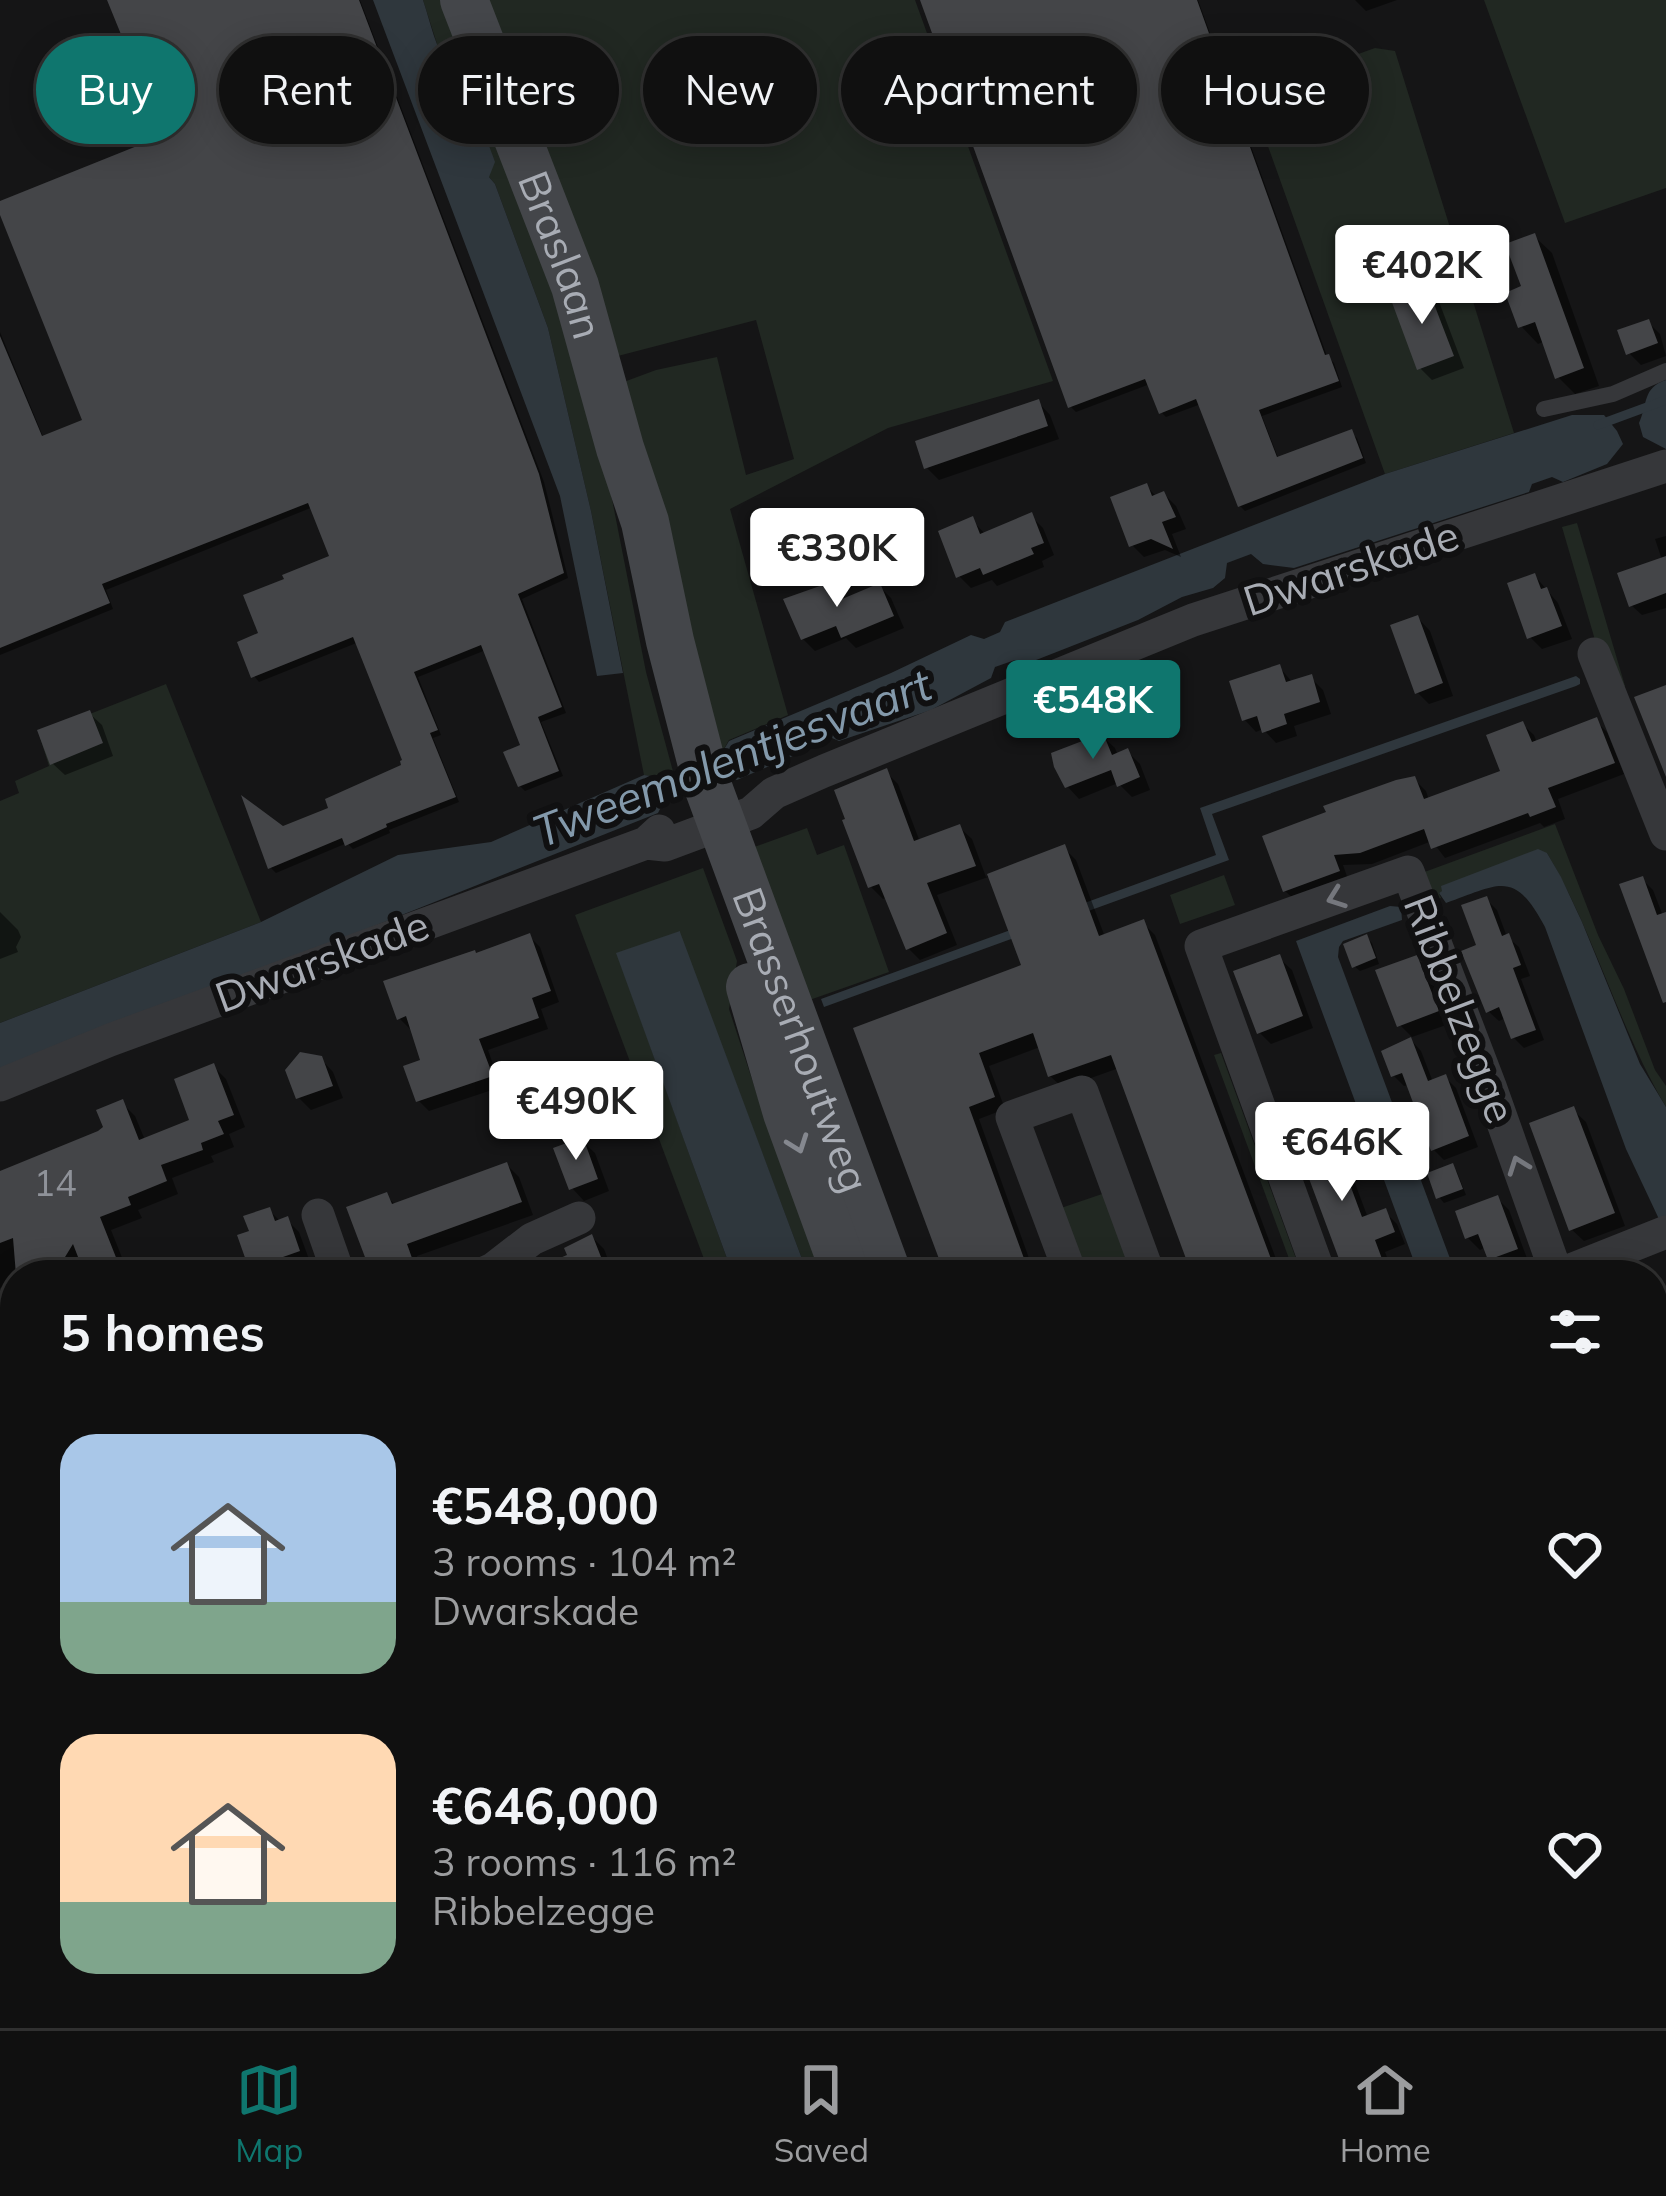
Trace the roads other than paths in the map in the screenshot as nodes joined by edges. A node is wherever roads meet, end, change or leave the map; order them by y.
1 (464, 0) edge
2 (1666, 371) edge
3 (1544, 410) dead end
4 (1666, 466) edge
5 (1594, 654) dead end
6 (700, 799) junction
7 (1663, 815) edge
8 (0, 1085) edge
9 (318, 1215) dead end
10 (579, 1218) dead end
11 (1654, 1237) edge
12 (334, 1260) edge
13 (506, 1260) edge
14 (841, 1260) edge
15 (882, 1260) edge
16 (1064, 1260) edge
17 (1144, 1260) edge
18 (1315, 1260) edge
19 (1552, 1260) edge
20 (1595, 1260) edge

1 - 6 main road, Braslaan
2 - 3 lane
4 - 6 street, Dwarskade
5 - 7 street
6 - 8 street, Dwarskade
6 -> 14 main road, Brasserhoutweg
6 - 15 main road, Brasserhoutweg
9 - 12 street
10 - 13 street
11 - 20 street
16 - 17 street
19 -> 18 street, Ribbelzegge

